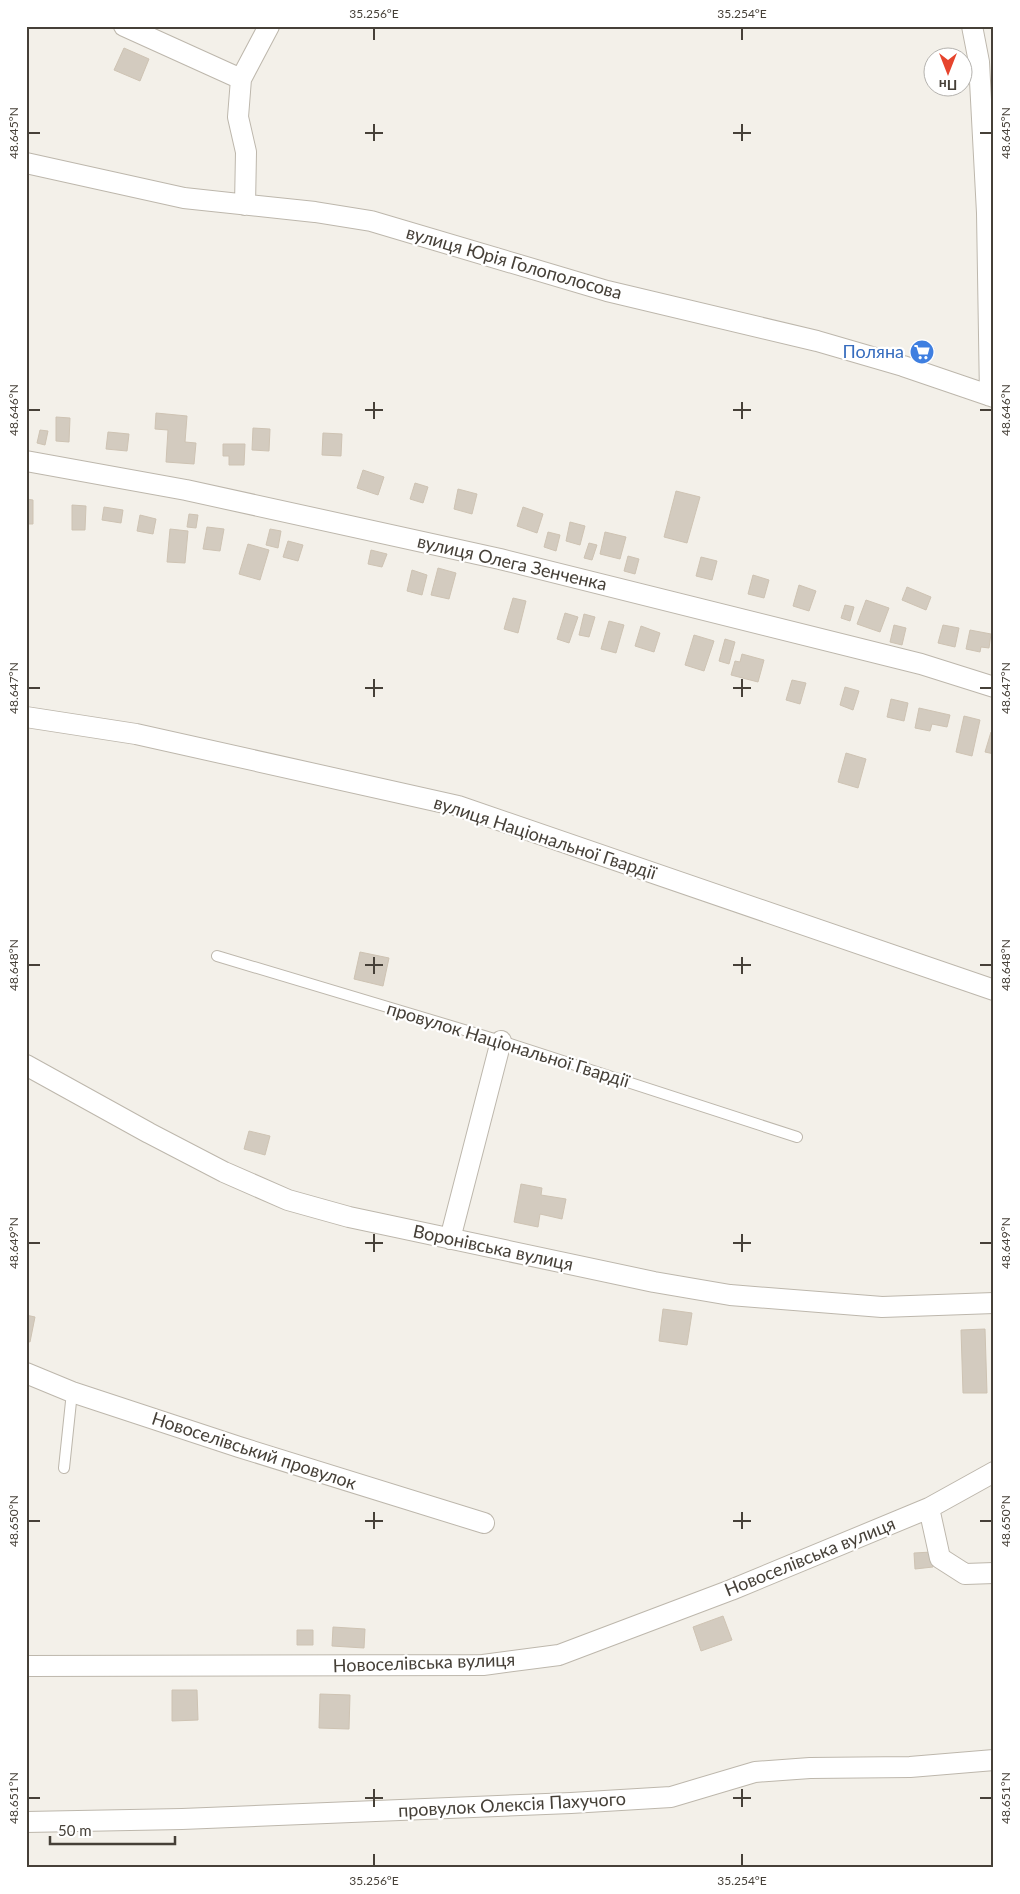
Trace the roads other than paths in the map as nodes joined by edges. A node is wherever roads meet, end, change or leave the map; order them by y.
1 (124, 26) edge
2 (269, 26) edge
3 (972, 26) edge
4 (241, 79) junction
5 (26, 163) edge
6 (245, 205) junction
7 (992, 397) edge
8 (26, 460) edge
9 (994, 687) edge
10 (26, 717) edge
11 (217, 956) dead end
12 (994, 990) edge
13 (501, 1041) junction
14 (26, 1065) edge
15 (797, 1137) dead end
16 (450, 1239) junction
17 (994, 1303) edge
18 (26, 1373) edge
19 (72, 1392) junction
20 (64, 1468) dead end
21 (994, 1472) edge
22 (929, 1508) junction
23 (484, 1523) dead end
24 (994, 1573) edge
25 (26, 1666) edge
26 (994, 1760) edge
27 (26, 1822) edge

1 - 4 street
2 - 4 street
3 - 7 street
4 - 6 street
5 - 6 street, вулиця Юрія Голополосова
6 - 7 street, вулиця Юрія Голополосова
8 - 9 street, вулиця Олега Зенченка
10 - 12 street, вулиця Національної Гвардії
11 - 13 lane, провулок Національної Гвардії
13 - 15 lane, провулок Національної Гвардії
13 - 16 street
14 - 16 street, Воронівська вулиця
16 - 17 street, Воронівська вулиця
18 - 19 street, Новоселівський провулок
19 - 20 lane
19 - 23 street, Новоселівський провулок
21 - 22 street, Новоселівська вулиця
22 - 24 street
22 - 25 street, Новоселівська вулиця
26 - 27 street, провулок Олексія Пахучого

